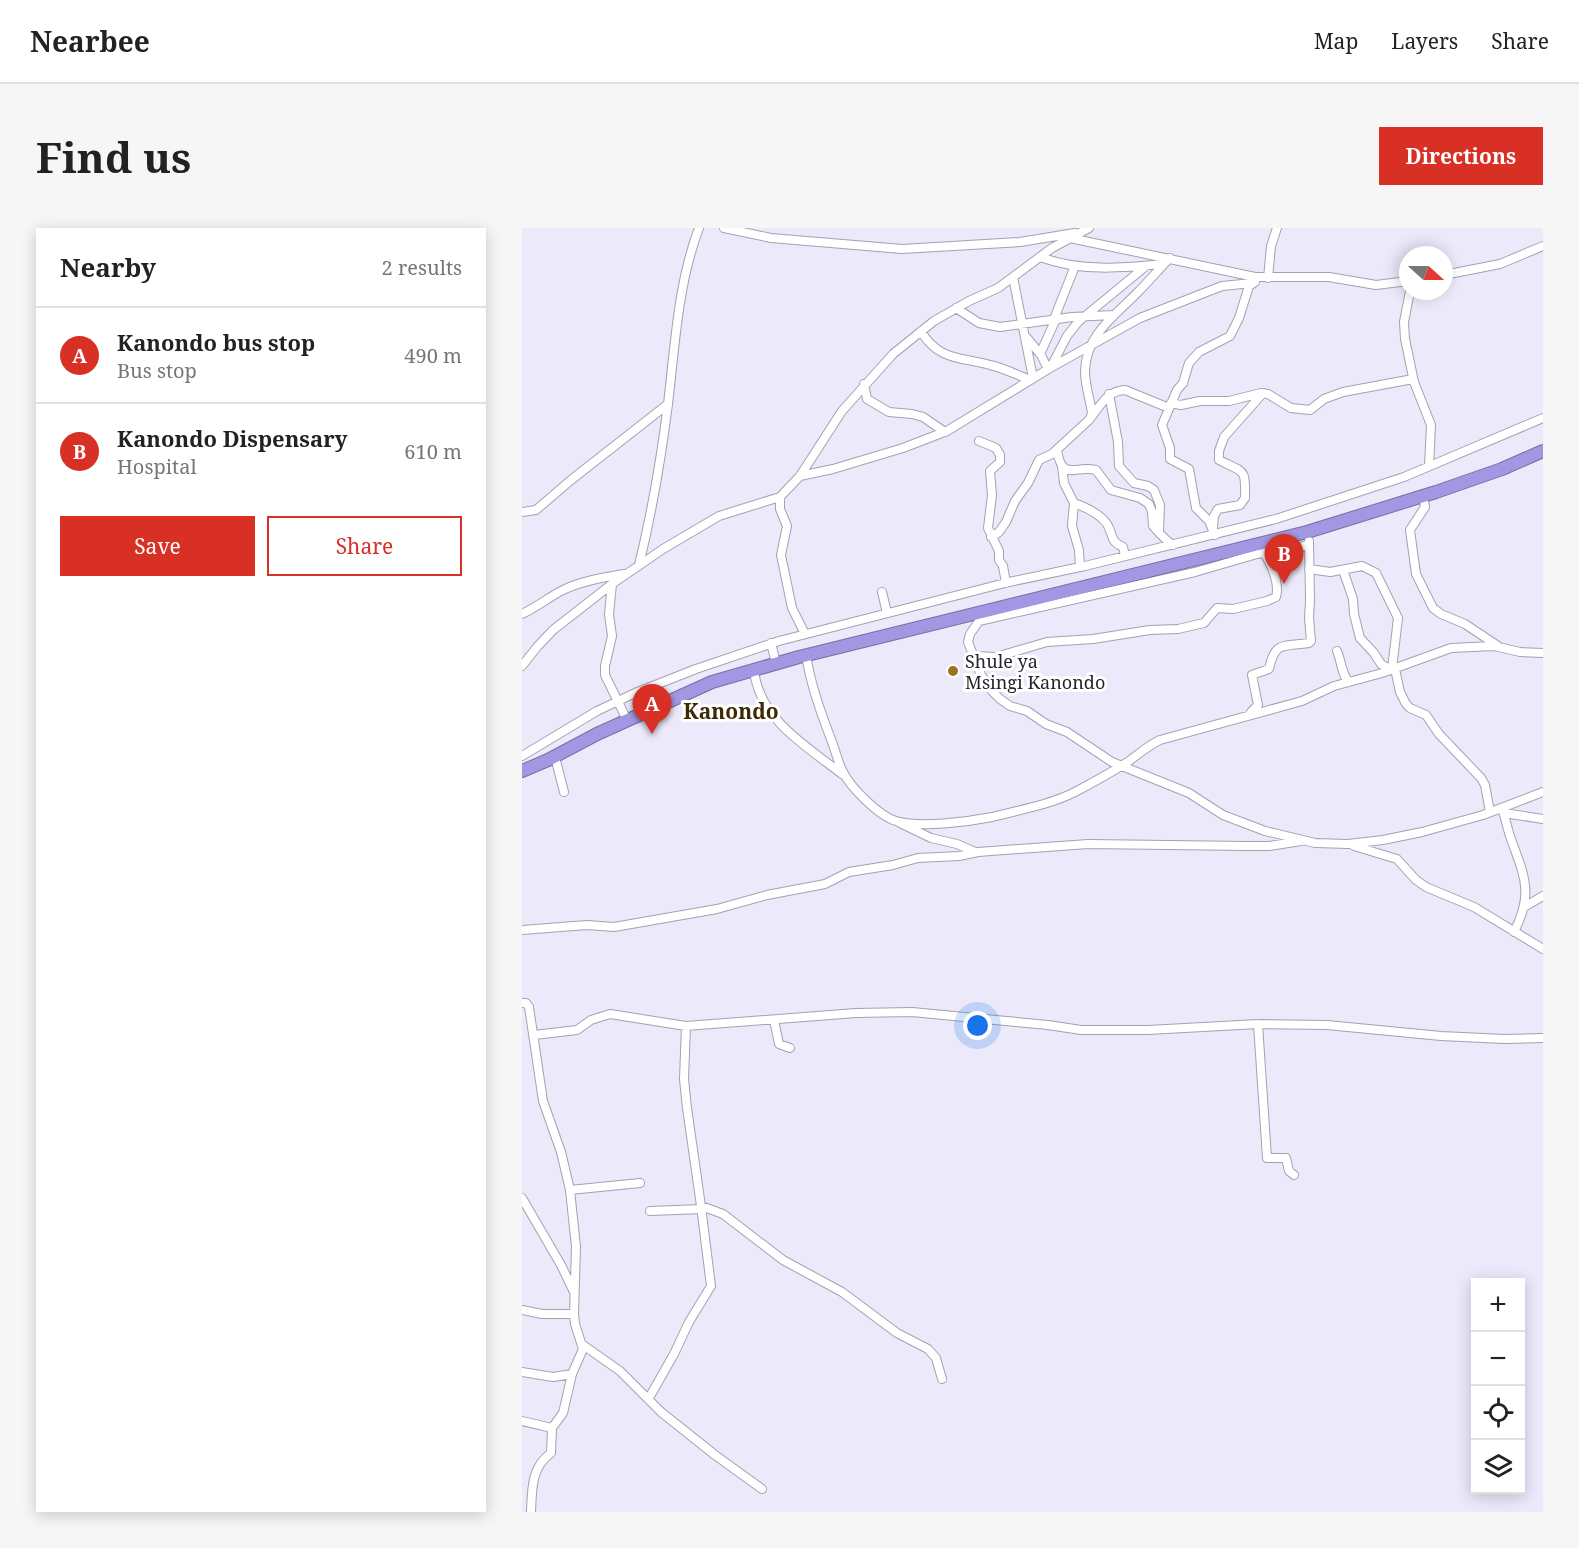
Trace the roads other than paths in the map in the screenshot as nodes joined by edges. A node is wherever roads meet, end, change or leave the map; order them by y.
1 (699, 228) edge
2 (724, 228) edge
3 (1089, 228) edge
4 (1277, 228) edge
5 (1080, 233) junction
6 (1070, 238) junction
7 (1543, 246) edge
8 (1041, 257) junction
9 (1167, 261) junction
10 (1075, 266) junction
11 (1146, 266) junction
12 (1453, 273) edge
13 (1013, 277) junction
14 (1266, 277) junction
15 (1399, 281) edge
16 (1252, 283) junction
17 (1409, 300) edge
18 (956, 308) junction
19 (1113, 315) junction
20 (1085, 316) junction
21 (1055, 319) junction
22 (1023, 324) junction
23 (921, 331) junction
24 (1026, 337) junction
25 (1089, 347) junction
26 (1040, 354) junction
27 (1049, 368) junction
28 (1032, 378) junction
29 (1413, 379) junction
30 (864, 384) junction
31 (1263, 393) junction
32 (1109, 394) junction
33 (668, 404) junction
34 (1170, 406) junction
35 (1092, 416) junction
36 (1543, 418) edge
37 (945, 432) junction
38 (979, 441) dead end
39 (1057, 450) junction
40 (1543, 451) edge
41 (1062, 466) junction
42 (1429, 466) junction
43 (800, 476) junction
44 (1423, 496) junction
45 (780, 497) junction
46 (1074, 503) junction
47 (522, 512) edge
48 (1159, 531) junction
49 (1214, 532) junction
50 (991, 537) junction
51 (1308, 538) junction
52 (1173, 545) junction
53 (1263, 552) junction
54 (1125, 556) junction
55 (639, 566) junction
56 (1080, 567) junction
57 (1310, 569) junction
58 (1343, 570) junction
59 (626, 574) junction
60 (1006, 583) junction
61 (612, 584) junction
62 (882, 592) dead end
63 (887, 613) junction
64 (522, 614) edge
65 (982, 616) junction
66 (805, 634) junction
67 (771, 644) junction
68 (1499, 647) junction
69 (1337, 651) dead end
70 (1543, 653) edge
71 (806, 655) junction
72 (973, 656) junction
73 (996, 657) junction
74 (776, 663) junction
75 (522, 666) edge
76 (1392, 669) junction
77 (753, 670) junction
78 (981, 675) junction
79 (1349, 682) junction
80 (619, 701) junction
81 (1246, 715) junction
82 (627, 720) junction
83 (522, 756) edge
84 (555, 757) junction
85 (1123, 765) junction
86 (522, 771) edge
87 (845, 776) junction
88 (564, 792) dead end
89 (1543, 792) edge
90 (1503, 810) junction
91 (1490, 812) junction
92 (1543, 819) edge
93 (897, 821) junction
94 (1301, 841) junction
95 (1348, 844) junction
96 (975, 852) junction
97 (1543, 896) edge
98 (1524, 908) junction
99 (522, 930) edge
100 (1515, 932) junction
101 (1543, 949) edge
102 (522, 1003) edge
103 (774, 1020) junction
104 (1258, 1024) junction
105 (686, 1026) junction
106 (534, 1035) junction
107 (1543, 1038) edge
108 (790, 1048) dead end
109 (1294, 1175) dead end
110 (640, 1183) dead end
111 (570, 1190) junction
112 (522, 1198) edge
113 (702, 1208) junction
114 (650, 1211) dead end
115 (574, 1293) junction
116 (522, 1310) edge
117 (574, 1314) junction
118 (583, 1346) junction
119 (522, 1372) edge
120 (572, 1374) junction
121 (942, 1379) dead end
122 (649, 1398) junction
123 (522, 1421) edge
124 (552, 1428) junction
125 (762, 1489) dead end
126 (531, 1512) edge

1 - 33 street
2 - 5 street
3 - 5 street
4 - 14 street
5 - 6 street
6 - 8 street
6 - 9 street
7 - 12 street
8 - 10 street
8 - 13 street
9 - 11 street
9 - 14 street
9 - 19 street
10 - 11 street
10 - 21 street
11 - 20 street
13 - 18 street
13 - 22 street
14 - 15 street
14 - 16 street
16 - 25 street
16 - 34 street
17 - 29 street
18 - 22 street
18 - 23 street
19 - 20 street
19 - 25 street
20 - 21 street
20 - 27 street
21 - 22 street
21 - 26 street
22 - 24 street
23 - 28 street
23 - 30 street
24 - 26 street
24 - 28 street
25 - 27 street
25 - 35 street
26 - 27 street
26 - 28 street
27 - 28 street
28 - 37 street
29 - 31 street
29 - 42 street
30 - 37 street
30 - 43 street
31 - 34 street
31 - 49 street
32 - 34 street
32 - 35 street
32 - 48 street
33 - 47 street
33 - 55 street
34 - 49 street
35 - 39 street
36 - 42 street
37 - 43 street
38 - 50 street
39 - 41 street
39 - 50 street
40 - 44 highway
41 - 46 street
41 - 48 street
42 - 49 street
43 - 45 street
44 - 51 highway
44 - 68 street
45 - 55 street
45 - 66 street
46 - 54 street
46 - 56 street
48 - 52 street
49 - 52 street
50 - 60 street
51 - 53 street
51 - 57 street
51 - 65 highway
52 - 54 street
53 - 65 street
53 - 73 street
54 - 56 street
55 - 59 street
56 - 60 street
57 - 58 street
57 - 81 street
58 - 76 street
58 - 76 street
59 - 61 street
59 - 64 street
60 - 63 street
61 - 75 street
61 - 80 street
62 - 63 street
63 - 66 street
65 - 71 highway
65 - 72 street
66 - 67 street
67 - 74 street
67 - 80 street
68 - 70 street
68 - 76 street
69 - 79 street
71 - 74 highway
71 - 87 street
72 - 73 street
72 - 78 street
73 - 78 street
74 - 77 highway
76 - 79 street
76 - 91 street
77 - 82 highway
77 - 87 street
78 - 85 street
79 - 81 street
80 - 82 street
80 - 83 street
81 - 85 street
82 - 84 highway
84 - 86 highway
84 - 88 street
85 - 93 street
85 - 94 street
87 - 93 street
89 - 90 street
90 - 91 street
90 - 92 street
90 - 98 street
91 - 95 street
93 - 96 street
94 - 95 street
94 - 96 street
95 - 100 street
96 - 99 street
97 - 98 street
98 - 100 street
100 - 101 street
102 - 106 street
103 - 104 street
103 - 105 street
103 - 108 street
104 - 107 street
104 - 109 street
105 - 106 street
105 - 113 street
106 - 111 street
110 - 111 street
111 - 115 street
112 - 115 street
113 - 114 street
113 - 121 street
113 - 122 street
115 - 117 street
116 - 117 street
117 - 118 street
118 - 120 street
118 - 122 street
119 - 120 street
120 - 124 street
122 - 125 street
123 - 124 street
124 - 126 street

